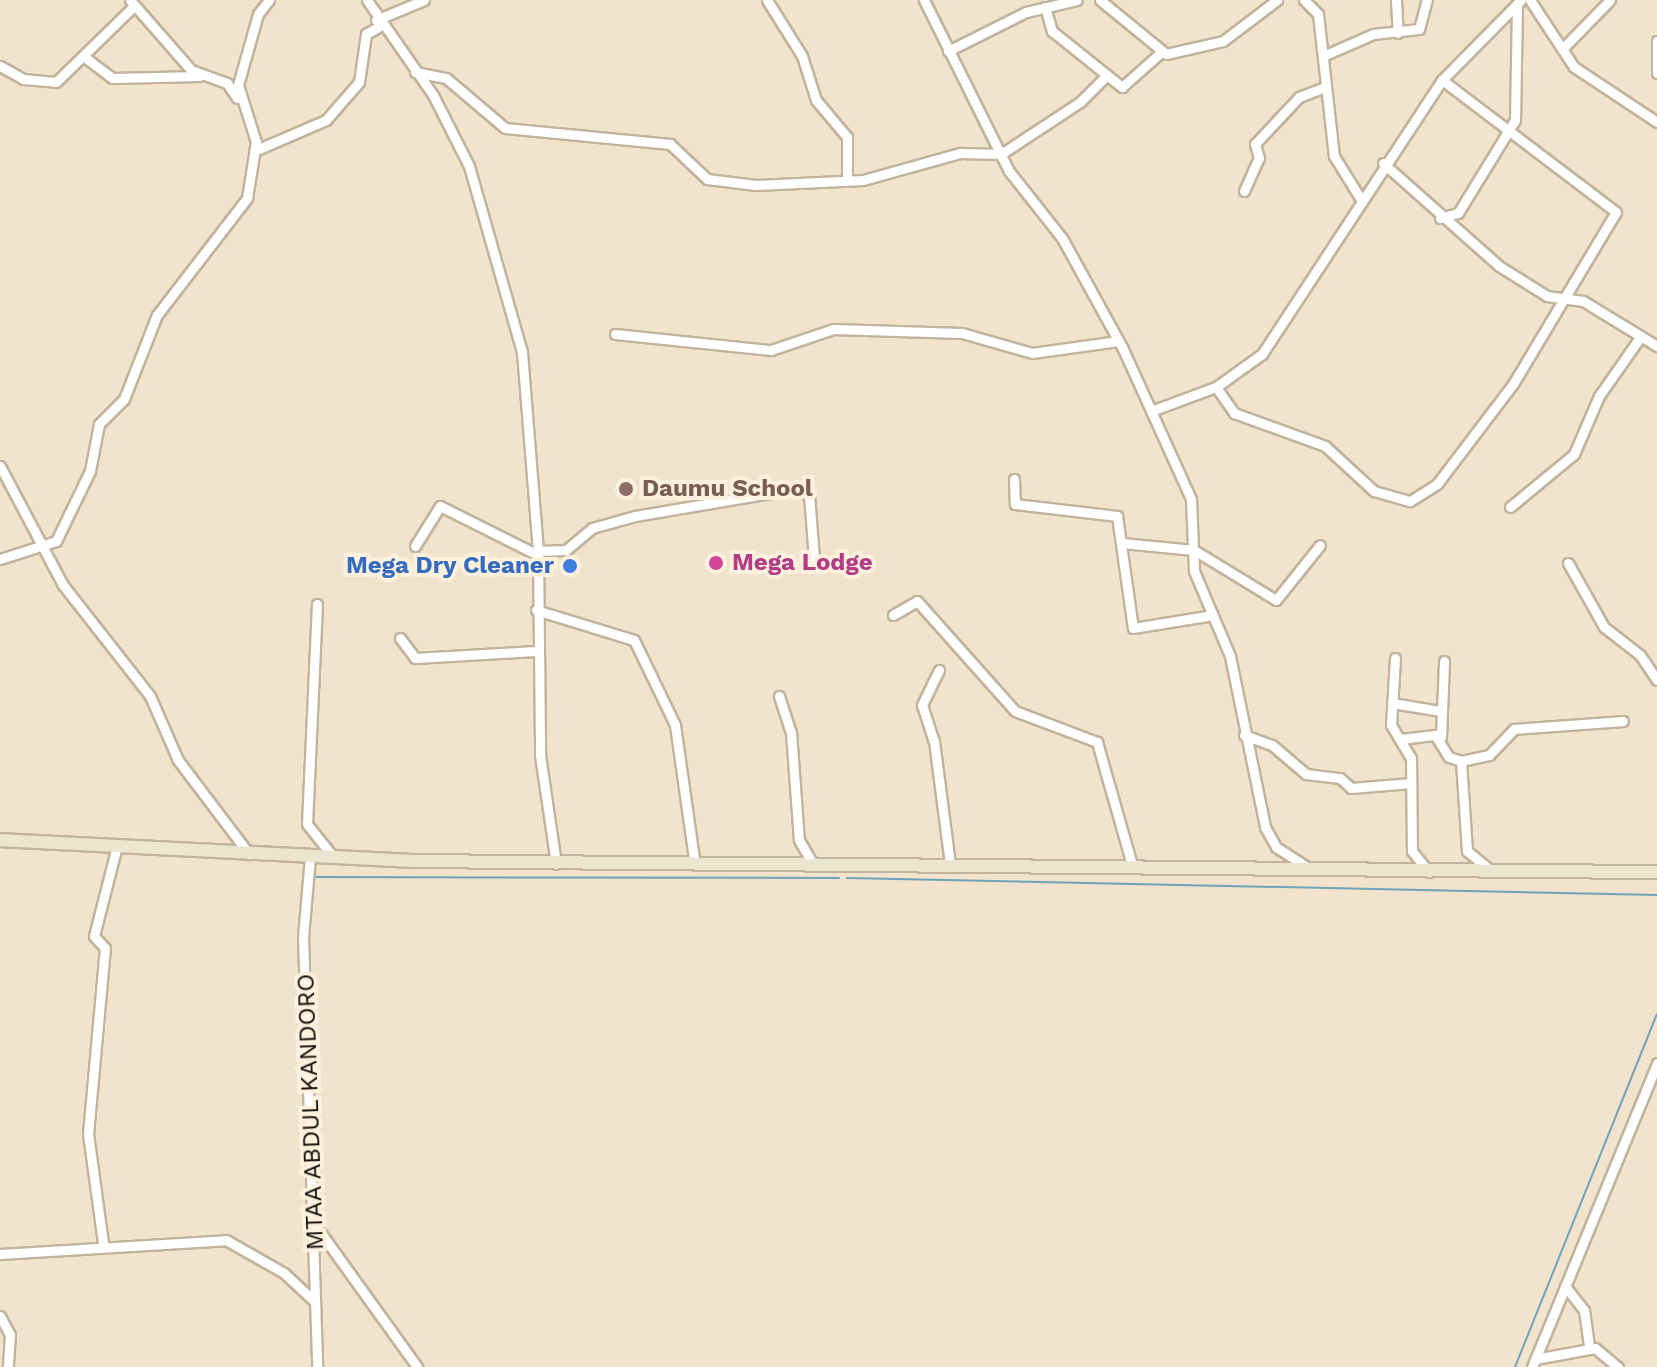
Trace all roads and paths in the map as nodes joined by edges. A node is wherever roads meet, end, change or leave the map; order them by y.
1 (269, 0) edge
2 (367, 0) edge
3 (424, 0) edge
4 (767, 0) edge
5 (924, 0) edge
6 (1077, 0) edge
7 (1100, 0) edge
8 (1257, 0) edge
9 (1277, 0) edge
10 (1304, 0) edge
11 (1396, 0) edge
12 (1427, 0) edge
13 (1530, 0) edge
14 (1610, 0) edge
15 (1519, 2) edge
16 (132, 3) edge
17 (1045, 7) junction
18 (1263, 10) junction
19 (378, 23) junction
20 (1398, 33) junction
21 (1657, 41) edge
22 (1563, 48) junction
23 (948, 51) junction
24 (1159, 54) junction
25 (1323, 56) junction
26 (87, 59) junction
27 (0, 66) edge
28 (415, 72) junction
29 (1657, 73) edge
30 (1107, 75) junction
31 (199, 76) junction
32 (1442, 80) junction
33 (1325, 87) junction
34 (239, 101) junction
35 (1657, 122) edge
36 (1510, 128) junction
37 (254, 151) junction
38 (1001, 154) junction
39 (1383, 163) junction
40 (847, 179) junction
41 (1244, 191) dead end
42 (1360, 198) junction
43 (1440, 218) junction
44 (1566, 297) junction
45 (615, 334) dead end
46 (1641, 336) junction
47 (1118, 341) junction
48 (1657, 346) edge
49 (1216, 387) junction
50 (1172, 407) junction
51 (1151, 411) junction
52 (1158, 423) junction
53 (0, 466) edge
54 (1014, 479) dead end
55 (1510, 507) dead end
56 (1122, 543) junction
57 (1320, 545) dead end
58 (415, 546) dead end
59 (49, 547) junction
60 (1194, 550) junction
61 (538, 553) junction
62 (0, 559) edge
63 (814, 559) dead end
64 (1568, 563) dead end
65 (317, 604) dead end
66 (536, 610) junction
67 (893, 615) dead end
68 (1213, 615) junction
69 (400, 638) dead end
70 (536, 651) junction
71 (1395, 658) dead end
72 (1444, 661) dead end
73 (939, 670) dead end
74 (1657, 680) edge
75 (779, 696) dead end
76 (1392, 703) junction
77 (1441, 711) junction
78 (1623, 721) dead end
79 (1244, 735) junction
80 (1441, 737) junction
81 (1401, 739) junction
82 (1461, 761) junction
83 (1411, 783) junction
84 (0, 840) edge
85 (116, 850) junction
86 (249, 854) junction
87 (310, 857) junction
88 (334, 858) junction
89 (694, 858) junction
90 (811, 861) junction
91 (556, 864) junction
92 (950, 864) junction
93 (1132, 865) junction
94 (1305, 866) junction
95 (1492, 871) junction
96 (1429, 872) junction
97 (1657, 872) edge
98 (1657, 1063) edge
99 (318, 1229) junction
100 (103, 1243) junction
101 (0, 1254) edge
102 (1565, 1286) junction
103 (313, 1300) junction
104 (0, 1316) edge
105 (1589, 1347) junction
106 (1534, 1363) edge
107 (8, 1367) edge
108 (317, 1367) edge
109 (417, 1367) edge
110 (1618, 1367) edge

1 - 34 street
2 - 19 street
3 - 19 street
4 - 40 street
5 - 23 street
6 - 17 street
7 - 24 street
8 - 18 street
9 - 18 street
10 - 25 street
11 - 20 street
12 - 20 street
13 - 22 street
14 - 22 street
15 - 32 street
15 - 36 street
16 - 26 street
16 - 31 street
17 - 23 street
17 - 30 street
18 - 24 street
19 - 28 street
19 - 37 street
20 - 25 street
21 - 29 street
22 - 35 street
23 - 38 street
24 - 30 street
25 - 33 street
26 - 27 street
26 - 31 street
28 - 40 street
28 - 61 street
30 - 38 street
31 - 34 street
32 - 36 street
32 - 39 street
33 - 41 street
33 - 42 street
34 - 37 street
36 - 43 street
36 - 44 street
37 - 59 street
38 - 40 street
38 - 47 street
39 - 42 street
39 - 43 street
42 - 49 street
43 - 44 street
44 - 46 street
44 - 49 street
45 - 47 street
46 - 48 street
46 - 55 street
47 - 51 street
49 - 50 street
50 - 51 street
50 - 52 street
51 - 52 street
52 - 60 street
53 - 59 street
54 - 56 street
56 - 60 street
56 - 68 street
57 - 60 street
58 - 61 street
59 - 62 street
59 - 86 street
60 - 68 street
61 - 63 street
61 - 66 street
64 - 74 street
65 - 88 street
66 - 70 street
66 - 89 street
67 - 93 street
68 - 79 street
69 - 70 street
70 - 91 street
71 - 76 street
72 - 77 street
73 - 92 street
75 - 90 street
76 - 77 street
76 - 81 street
77 - 80 street
78 - 82 street
79 - 83 street
79 - 94 street
80 - 81 street
80 - 82 street
81 - 83 street
82 - 95 street
83 - 96 street
84 - 85 main road
85 - 86 main road
85 - 100 street
86 - 87 main road
87 - 88 main road
87 - 99 street, MTAA ABDUL KANDORO
88 - 91 main road
89 - 90 main road
89 - 91 main road
90 - 92 main road
92 - 93 main road
93 - 94 main road
94 - 96 main road
95 - 96 main road
95 - 97 main road
98 - 102 street
99 - 103 street, MTAA ABDUL KANDORO
99 - 109 street
100 - 101 street
100 - 103 street
102 - 105 street
102 - 106 street
103 - 108 street, MTAA ABDUL KANDORO
104 - 107 street
105 - 106 street
105 - 110 street

